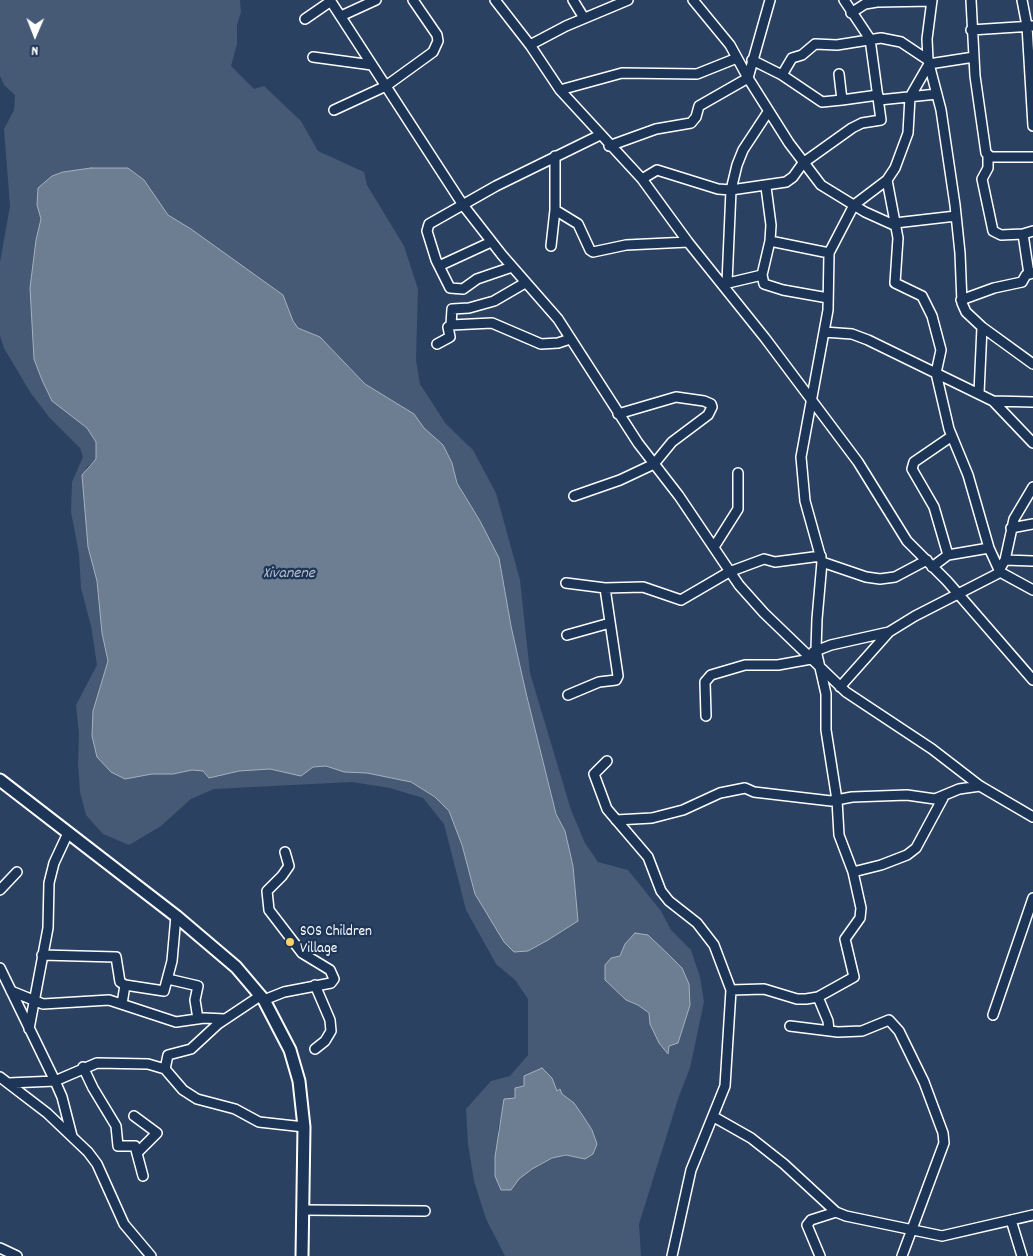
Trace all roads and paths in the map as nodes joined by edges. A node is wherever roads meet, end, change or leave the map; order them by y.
1 (376, 0) edge
2 (413, 0) edge
3 (495, 0) edge
4 (573, 0) edge
5 (628, 0) edge
6 (693, 0) edge
7 (770, 0) edge
8 (844, 0) edge
9 (971, 0) edge
10 (1022, 0) edge
11 (331, 1) edge
12 (932, 1) edge
13 (617, 2) edge
14 (851, 12) junction
15 (341, 16) junction
16 (584, 18) junction
17 (305, 19) dead end
18 (1030, 26) edge
19 (971, 30) junction
20 (870, 39) junction
21 (530, 45) junction
22 (313, 57) dead end
23 (974, 57) junction
24 (737, 58) junction
25 (752, 60) junction
26 (928, 62) junction
27 (372, 65) junction
28 (839, 74) dead end
29 (782, 75) junction
30 (748, 78) junction
31 (386, 86) junction
32 (560, 90) junction
33 (937, 94) junction
34 (910, 97) junction
35 (878, 98) junction
36 (842, 100) junction
37 (334, 110) dead end
38 (768, 112) junction
39 (1033, 126) edge
40 (600, 135) junction
41 (609, 146) junction
42 (988, 155) junction
43 (555, 156) junction
44 (1033, 157) edge
45 (803, 163) junction
46 (642, 179) junction
47 (887, 180) junction
48 (766, 187) junction
49 (731, 190) junction
50 (854, 205) junction
51 (463, 206) junction
52 (555, 210) junction
53 (956, 216) junction
54 (895, 225) junction
55 (1033, 231) edge
56 (1023, 234) junction
57 (770, 241) junction
58 (491, 242) junction
59 (688, 242) junction
60 (551, 246) dead end
61 (829, 252) junction
62 (439, 266) junction
63 (512, 267) junction
64 (1031, 273) edge
65 (762, 275) junction
66 (525, 283) junction
67 (725, 284) junction
68 (828, 298) junction
69 (961, 300) junction
70 (451, 325) junction
71 (982, 327) junction
72 (824, 332) junction
73 (570, 339) junction
74 (437, 344) dead end
75 (1033, 364) edge
76 (936, 373) junction
77 (979, 393) junction
78 (811, 400) junction
79 (993, 401) junction
80 (1033, 402) edge
81 (618, 414) junction
82 (952, 436) junction
83 (1033, 443) edge
84 (654, 464) junction
85 (738, 473) dead end
86 (1033, 487) edge
87 (574, 496) dead end
88 (1033, 524) edge
89 (1011, 528) junction
90 (714, 547) junction
91 (989, 548) junction
92 (948, 555) junction
93 (822, 559) junction
94 (1005, 560) junction
95 (1033, 561) edge
96 (930, 563) junction
97 (729, 572) junction
98 (1000, 572) junction
99 (566, 584) dead end
100 (605, 588) junction
101 (1033, 590) edge
102 (958, 594) junction
103 (610, 623) junction
104 (889, 632) junction
105 (567, 635) dead end
106 (816, 650) junction
107 (809, 657) junction
108 (819, 667) junction
109 (1033, 680) edge
110 (840, 687) junction
111 (568, 695) dead end
112 (706, 716) dead end
113 (607, 761) dead end
114 (0, 780) edge
115 (980, 786) junction
116 (943, 798) junction
117 (837, 800) junction
118 (1032, 817) edge
119 (616, 820) junction
120 (68, 833) junction
121 (285, 852) dead end
122 (17, 872) dead end
123 (853, 872) junction
124 (0, 890) edge
125 (1033, 898) edge
126 (176, 916) junction
127 (42, 955) junction
128 (0, 968) edge
129 (168, 979) junction
130 (125, 985) junction
131 (315, 985) junction
132 (731, 990) junction
133 (11, 991) junction
134 (818, 997) junction
135 (262, 998) junction
136 (36, 1002) junction
137 (122, 1004) junction
138 (993, 1014) dead end
139 (198, 1019) junction
140 (225, 1019) junction
141 (790, 1026) dead end
142 (29, 1029) junction
143 (829, 1031) junction
144 (315, 1049) dead end
145 (83, 1067) junction
146 (165, 1069) junction
147 (0, 1077) edge
148 (55, 1080) junction
149 (9, 1084) junction
150 (134, 1116) dead end
151 (714, 1117) junction
152 (304, 1128) junction
153 (72, 1136) junction
154 (138, 1152) junction
155 (143, 1176) dead end
156 (304, 1210) junction
157 (425, 1211) dead end
158 (836, 1212) junction
159 (1033, 1215) edge
160 (1011, 1220) junction
161 (909, 1230) junction
162 (0, 1248) edge
163 (16, 1256) edge
164 (151, 1256) edge
165 (302, 1256) edge
166 (672, 1256) edge
167 (820, 1256) edge
168 (902, 1256) edge
169 (1022, 1256) edge

1 - 15 street
2 - 31 street
3 - 21 street
4 - 16 street
5 - 13 street
6 - 24 street
7 - 25 street
8 - 14 street
9 - 19 street
10 - 18 street
11 - 15 street
11 - 17 street
12 - 14 street
12 - 26 street
13 - 16 street
14 - 20 street
15 - 27 street
16 - 21 street
18 - 19 street
18 - 39 street
19 - 23 street
20 - 26 street
20 - 29 street
20 - 35 street
21 - 32 street
22 - 27 street
23 - 26 street
23 - 42 street
24 - 30 street
24 - 32 street
25 - 29 street
25 - 30 street
26 - 33 street
26 - 34 street
27 - 31 street
28 - 36 street
29 - 36 street
30 - 38 street
30 - 41 street
31 - 37 street
31 - 51 street
32 - 40 street
33 - 34 street
33 - 53 street
34 - 35 street
34 - 47 street
35 - 36 street
35 - 45 street
38 - 45 street
38 - 49 street
40 - 41 street
40 - 43 street
41 - 46 street
42 - 44 street
42 - 56 street
43 - 51 street
43 - 52 street
45 - 48 street
45 - 50 street
46 - 49 street
46 - 59 street
47 - 50 street
47 - 54 street
48 - 49 street
48 - 57 street
49 - 67 street
50 - 54 street
50 - 61 street
51 - 58 street
51 - 62 street
52 - 59 street
52 - 60 street
53 - 54 street
53 - 69 street
54 - 76 street
55 - 56 street
56 - 64 street
57 - 61 street
57 - 65 street
58 - 62 street
58 - 63 street
59 - 67 street
61 - 68 street
62 - 63 street
63 - 66 street
64 - 69 street
65 - 67 street
65 - 68 street
66 - 70 street
66 - 73 street
67 - 78 street
68 - 72 street
69 - 71 street
70 - 73 street
70 - 74 street
71 - 75 street
71 - 77 street
72 - 76 street
72 - 78 street
73 - 81 street
76 - 77 street
76 - 82 street
77 - 79 street
78 - 93 street
78 - 96 street
79 - 80 street
79 - 83 street
81 - 84 street
81 - 84 street
82 - 91 street
82 - 92 street
84 - 87 street
84 - 90 street
85 - 90 street
86 - 89 street
88 - 89 street
89 - 94 street
90 - 97 street
91 - 92 street
91 - 98 street
92 - 96 street
93 - 96 street
93 - 97 street
93 - 106 street
94 - 95 street
94 - 98 street
96 - 102 street
97 - 100 street
97 - 107 street
98 - 101 street
98 - 102 street
99 - 100 street
100 - 103 street
102 - 104 street
102 - 109 street
103 - 105 street
103 - 111 street
104 - 106 street
104 - 110 street
106 - 107 street
106 - 108 street
107 - 108 street
107 - 112 street
108 - 110 street
108 - 117 street
110 - 115 street
113 - 119 street
114 - 120 main road
115 - 116 street
115 - 118 street
116 - 117 street
116 - 123 street
117 - 119 street
117 - 123 street
119 - 132 street
120 - 126 main road
120 - 127 street
121 - 131 street
122 - 124 street
123 - 134 street
125 - 138 street
126 - 129 street
126 - 135 main road
127 - 130 street
127 - 136 street
128 - 133 street
129 - 130 street
129 - 139 street
130 - 137 street
131 - 135 street
131 - 144 street
132 - 134 street
132 - 151 street
133 - 136 street
133 - 142 street
134 - 143 street
135 - 140 street
135 - 152 main road
136 - 137 street
136 - 142 street
137 - 139 street
139 - 140 street
140 - 146 street
141 - 143 street
142 - 148 street
143 - 161 street
145 - 146 street
145 - 148 street
145 - 154 street
146 - 152 street
147 - 149 street
148 - 149 street
148 - 153 street
149 - 153 street
150 - 154 street
151 - 158 street
151 - 166 street
152 - 156 main road
153 - 164 street
154 - 155 street
156 - 157 street
156 - 165 main road
158 - 161 street
158 - 167 street
159 - 160 street
160 - 161 street
160 - 169 street
161 - 168 street
162 - 163 street

